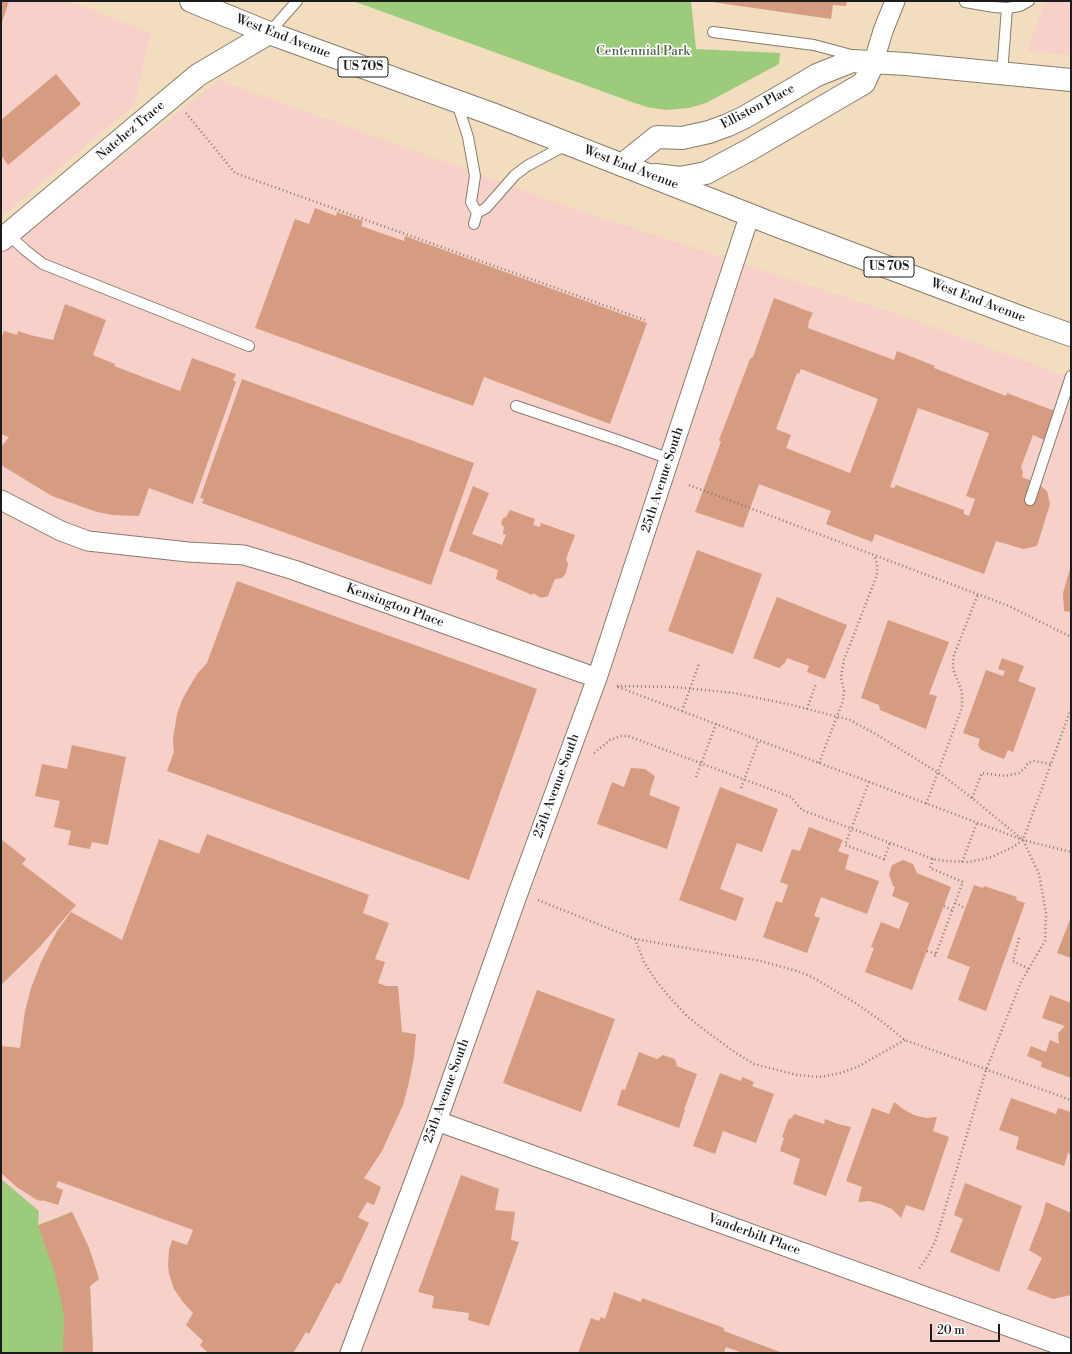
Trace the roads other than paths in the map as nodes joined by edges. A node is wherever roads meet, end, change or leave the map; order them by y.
1 (191, 1) edge
2 (297, 1) edge
3 (895, 1) edge
4 (1029, 1) edge
5 (965, 2) dead end
6 (1007, 8) junction
7 (714, 32) dead end
8 (269, 33) junction
9 (874, 61) junction
10 (1002, 74) junction
11 (1071, 80) edge
12 (456, 101) junction
13 (569, 144) junction
14 (622, 164) junction
15 (646, 173) junction
16 (477, 213) junction
17 (750, 214) junction
18 (474, 224) dead end
19 (5, 237) edge
20 (1071, 334) edge
21 (248, 346) dead end
22 (1071, 376) edge
23 (516, 406) dead end
24 (670, 459) junction
25 (1, 500) edge
26 (1030, 500) dead end
27 (597, 678) junction
28 (437, 1121) junction
29 (1071, 1349) edge
30 (350, 1353) edge

1 - 8 main road, West End Avenue / US 70S
2 - 8 lane
3 - 9 street
4 - 6 lane
5 - 6 lane
6 - 10 lane
7 - 9 lane
8 - 12 main road, West End Avenue / US 70S
8 - 19 main road, Natchez Trace
9 - 10 main road, Elliston Place
9 - 14 main road, Elliston Place
9 - 15 main road
10 - 11 main road, Elliston Place
12 - 13 main road, West End Avenue / US 70S
12 - 16 lane
13 - 14 main road, West End Avenue / US 70S
13 - 16 lane
14 - 15 main road, West End Avenue / US 70S
15 - 17 main road, West End Avenue / US 70S
16 - 18 lane
17 - 20 main road, West End Avenue / US 70S
17 - 24 street, 25th Avenue South
19 - 21 lane
22 - 26 lane
23 - 24 lane
24 - 27 street, 25th Avenue South
25 - 27 street, Kensington Place
27 - 28 street, 25th Avenue South
28 - 29 street, Vanderbilt Place
28 - 30 street, 25th Avenue South

